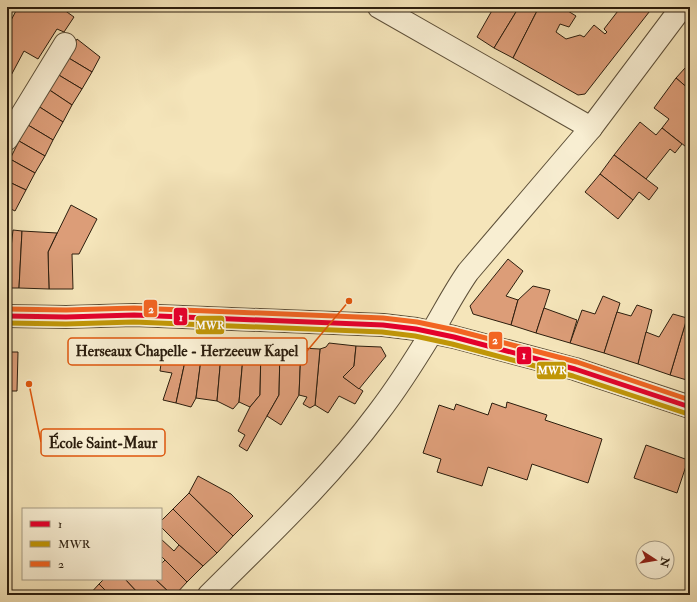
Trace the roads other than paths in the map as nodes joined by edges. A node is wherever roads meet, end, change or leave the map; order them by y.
1 (380, 7) edge
2 (682, 7) edge
3 (65, 44) dead end
4 (590, 128) junction
5 (7, 139) edge
6 (7, 316) edge
7 (432, 332) junction
8 (690, 406) edge
9 (209, 595) edge

1 - 4 street
2 - 4 street
3 - 5 street
4 - 7 street
6 - 7 street
7 - 8 street
7 - 9 street

